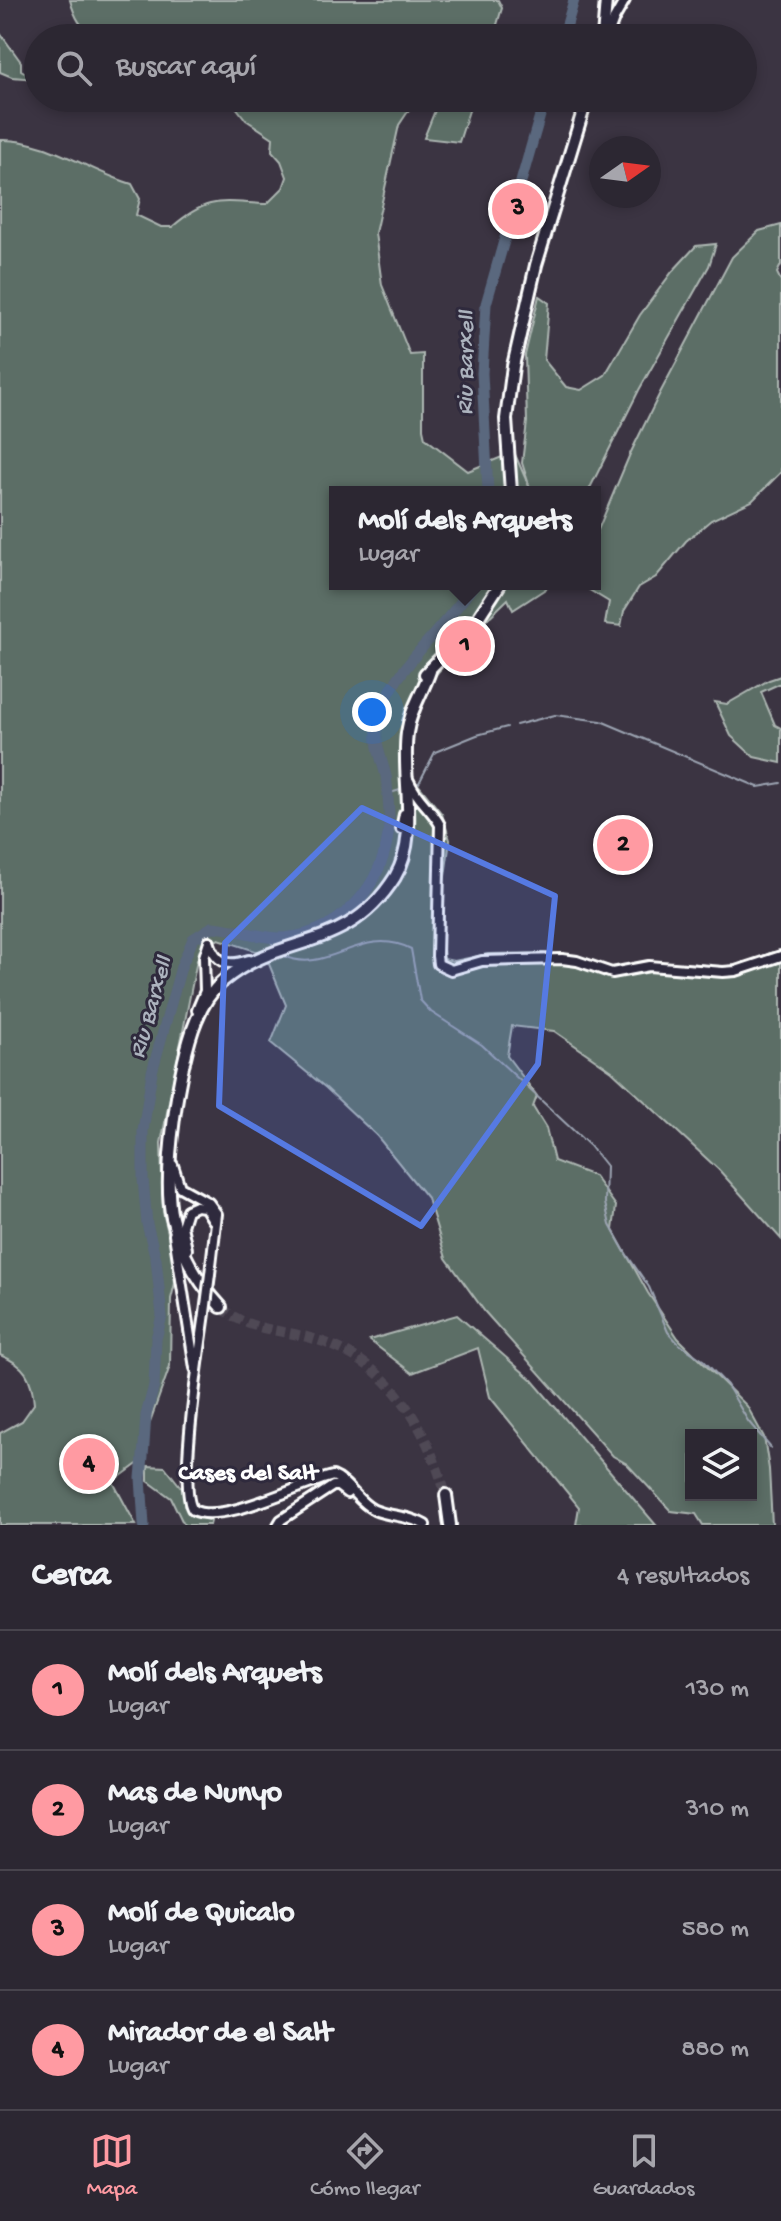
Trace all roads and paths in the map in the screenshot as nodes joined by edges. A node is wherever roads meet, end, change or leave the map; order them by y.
1 (606, 0) edge
2 (625, 0) edge
3 (605, 24) edge
4 (611, 24) edge
5 (583, 112) edge
6 (511, 486) edge
7 (496, 590) edge
8 (403, 774) junction
9 (418, 799) junction
10 (428, 808) junction
11 (409, 809) junction
12 (401, 829) junction
13 (391, 882) junction
14 (781, 956) edge
15 (204, 957) junction
16 (216, 957) junction
17 (257, 961) junction
18 (196, 1019) junction
19 (173, 1131) junction
20 (171, 1215) junction
21 (215, 1232) junction
22 (192, 1268) junction
23 (221, 1307) tunnel mouth
24 (197, 1377) junction
25 (446, 1495) tunnel mouth
26 (376, 1511) junction
27 (278, 1525) edge
28 (425, 1525) edge
29 (450, 1525) edge

1 - 3 main road
2 - 4 street
5 - 6 main road
7 - 8 main road
8 - 9 street
8 - 11 main road
8 - 12 main road
9 - 10 street
9 - 11 street
10 - 11 street
10 - 14 street
11 - 12 street
11 - 13 main road
12 - 13 main road
13 - 17 main road
15 - 16 street
15 - 16 street
15 - 18 street
16 - 17 street
17 - 18 main road
18 - 19 main road
19 - 20 main road
19 - 21 street
20 - 22 main road
20 - 24 street
21 - 22 street
21 - 24 street, bridge
22 - 23 main road
24 - 26 street
25 - 29 main road
26 - 27 street
26 - 28 street

